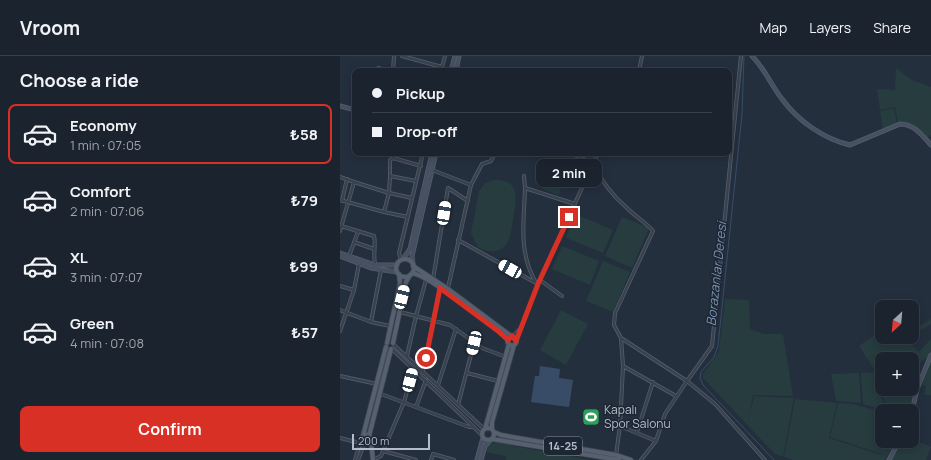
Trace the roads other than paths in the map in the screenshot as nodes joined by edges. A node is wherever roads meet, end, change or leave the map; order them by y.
1 (394, 56) edge
2 (402, 56) edge
3 (445, 56) edge
4 (455, 56) edge
5 (459, 56) edge
6 (642, 56) edge
7 (741, 56) edge
8 (752, 56) edge
9 (442, 67) joint
10 (392, 68) edge
11 (452, 68) edge
12 (457, 68) edge
13 (640, 68) edge
14 (340, 106) edge
15 (352, 109) edge
16 (931, 145) edge
17 (732, 146) edge
18 (423, 156) edge
19 (431, 156) edge
20 (435, 156) edge
21 (493, 156) edge
22 (577, 156) edge
23 (596, 156) edge
24 (731, 156) edge
25 (592, 163) junction
26 (421, 166) junction
27 (432, 170) junction
28 (390, 176) junction
29 (524, 176) dead end
30 (340, 177) edge
31 (347, 179) junction
32 (416, 181) junction
33 (354, 182) junction
34 (470, 185) junction
35 (525, 188) junction
36 (389, 193) junction
37 (412, 198) junction
38 (341, 200) edge
39 (468, 201) junction
40 (348, 202) junction
41 (575, 204) junction
42 (384, 212) junction
43 (408, 217) junction
44 (341, 226) edge
45 (340, 231) edge
46 (358, 232) junction
47 (458, 240) junction
48 (354, 242) junction
49 (374, 249) junction
50 (340, 253) edge
51 (340, 256) edge
52 (348, 256) junction
53 (402, 260) junction
54 (359, 264) junction
55 (375, 265) junction
56 (397, 265) junction
57 (413, 265) junction
58 (382, 270) junction
59 (398, 273) junction
60 (411, 274) junction
61 (426, 278) junction
62 (434, 279) junction
63 (540, 280) junction
64 (537, 284) junction
65 (340, 286) edge
66 (440, 288) junction
67 (448, 289) junction
68 (354, 290) junction
69 (562, 296) dead end
70 (340, 310) edge
71 (346, 312) junction
72 (399, 312) junction
73 (416, 316) junction
74 (434, 320) junction
75 (370, 322) junction
76 (391, 326) junction
77 (520, 328) junction
78 (456, 329) junction
79 (340, 330) edge
80 (512, 336) junction
81 (621, 338) junction
82 (474, 343) junction
83 (512, 343) junction
84 (390, 346) junction
85 (931, 355) edge
86 (407, 357) junction
87 (506, 357) junction
88 (623, 366) junction
89 (413, 369) junction
90 (423, 371) junction
91 (467, 373) junction
92 (340, 376) edge
93 (426, 380) junction
94 (499, 381) junction
95 (686, 381) junction
96 (652, 382) junction
97 (377, 384) junction
98 (438, 385) junction
99 (381, 394) junction
100 (676, 396) junction
101 (404, 402) junction
102 (914, 404) edge
103 (458, 405) junction
104 (416, 407) junction
105 (474, 426) junction
106 (620, 426) junction
107 (484, 429) junction
108 (493, 431) junction
109 (637, 432) junction
110 (363, 436) junction
111 (370, 436) junction
112 (482, 436) junction
113 (340, 438) edge
114 (491, 440) junction
115 (656, 441) junction
116 (365, 442) junction
117 (895, 448) edge
118 (383, 451) junction
119 (401, 456) junction
120 (618, 459) edge
121 (355, 460) edge
122 (358, 460) edge
123 (372, 460) edge
124 (400, 460) edge
125 (416, 460) edge
126 (431, 460) edge
127 (454, 460) edge
128 (477, 460) edge
129 (481, 460) edge
130 (631, 460) edge
131 (641, 460) edge
132 (765, 460) edge
133 (889, 460) edge

1 - 10 street
2 - 9 street
3 - 9 street
4 - 11 main road
5 - 12 main road
6 - 13 street
7 - 17 street
8 - 16 main road
14 - 15 main road
18 - 26 street
19 - 53 main road
20 - 27 main road
21 - 34 street
22 - 25 street
23 - 25 street
24 - 95 street
25 - 41 street
25 - 81 street
26 - 28 street
26 - 32 street
27 - 34 street
27 - 57 main road
28 - 32 street
28 - 36 street
29 - 35 street
30 - 31 street
31 - 33 street
31 - 38 street
32 - 37 street
33 - 36 street
33 - 40 street
34 - 39 street
35 - 41 street
35 - 64 street
36 - 37 street
36 - 42 street
37 - 43 street
38 - 40 street
39 - 47 street
39 - 62 street
40 - 42 street
40 - 44 street
41 - 63 street
42 - 43 street
43 - 53 street
44 - 45 street
44 - 46 street
46 - 48 street
46 - 49 street
47 - 64 street
47 - 67 street
48 - 49 street
48 - 52 street
49 - 55 street
50 - 52 main road
51 - 54 main road
52 - 55 main road
53 - 56 main road
53 - 57 main road
54 - 58 main road
54 - 68 street
55 - 56 main road
56 - 59 main road
57 - 60 main road
57 - 62 main road
58 - 59 main road
58 - 75 street
59 - 60 main road
59 - 76 main road
60 - 61 main road
60 - 72 main road
61 - 66 main road
61 - 73 street
62 - 67 main road
63 - 64 street
63 - 69 street
64 - 77 street
65 - 68 street
66 - 74 street
66 - 83 main road
67 - 80 main road
68 - 71 street
70 - 71 street
71 - 75 street
71 - 79 street
72 - 73 street
72 - 84 main road
73 - 74 street
73 - 86 street
74 - 78 street
74 - 90 street
75 - 76 street
76 - 84 main road
77 - 80 street
77 - 83 street
78 - 82 street
78 - 98 street
80 - 83 main road
80 - 83 main road
81 - 88 street
81 - 95 street
82 - 87 street
82 - 91 street
83 - 87 main road
83 - 108 main road
84 - 86 street
84 - 89 street
84 - 97 main road
84 - 99 main road
85 - 102 main road
86 - 90 street
87 - 94 main road
88 - 96 street
88 - 106 street
89 - 93 street
89 - 101 street
90 - 98 street
91 - 94 street
91 - 103 street
92 - 97 street
93 - 104 street
93 - 105 street
94 - 107 main road
95 - 100 street
95 - 132 street
96 - 100 street
96 - 109 street
97 - 110 main road
98 - 103 street
99 - 101 street
99 - 111 main road
100 - 115 street
101 - 104 street
101 - 118 street
103 - 107 street
104 - 105 street
105 - 112 street
106 - 109 street
106 - 120 street
107 - 108 main road, 14-25
107 - 112 main road
108 - 114 main road
108 - 120 main road, 14-25
109 - 115 street
110 - 111 main road
110 - 116 main road
111 - 116 main road
112 - 114 main road, 14-25
112 - 128 main road
113 - 116 street
114 - 120 main road, 14-25
114 - 129 main road
115 - 131 street
116 - 121 street
116 - 122 street
116 - 123 main road
117 - 133 main road
118 - 119 street
118 - 123 street
119 - 124 street
119 - 125 street
120 - 130 main road, 14-25
126 - 127 street

